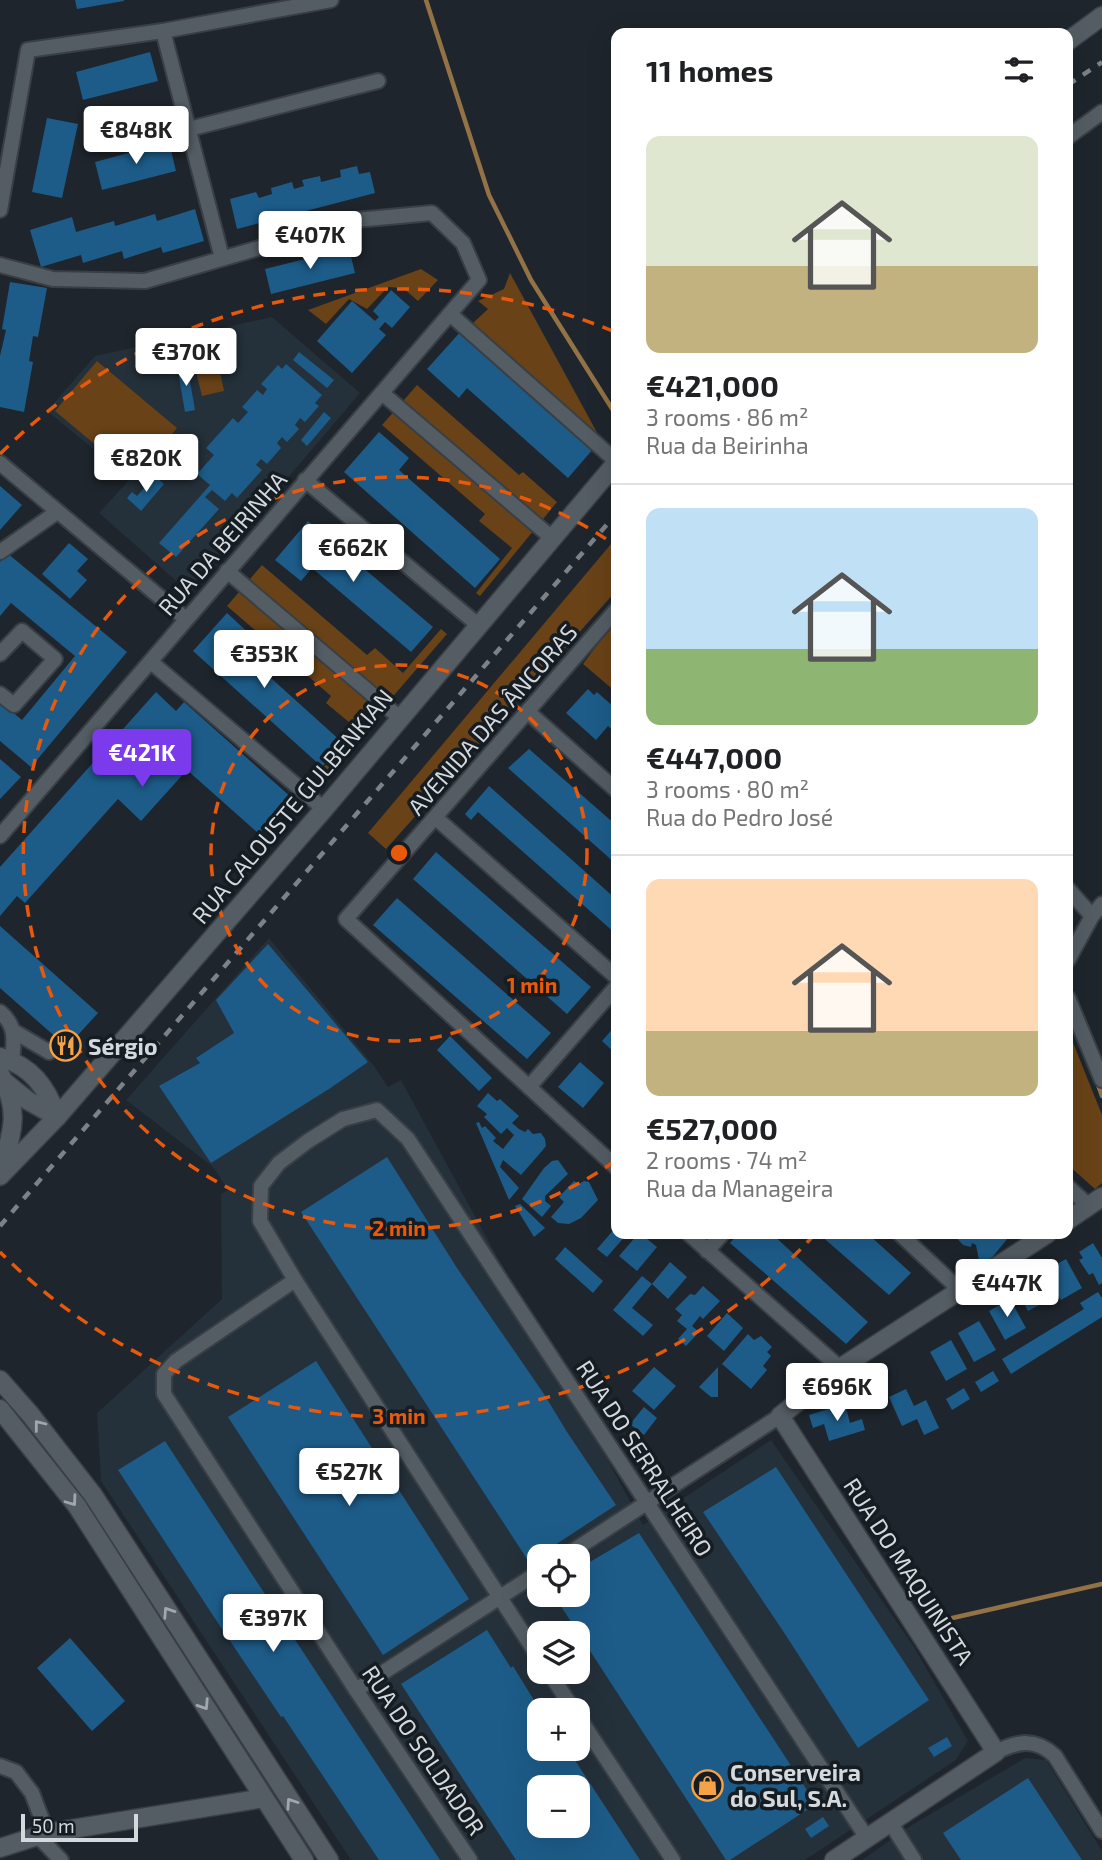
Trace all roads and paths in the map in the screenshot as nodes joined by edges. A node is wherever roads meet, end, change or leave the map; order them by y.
1 (331, 0) edge
2 (1102, 16) edge
3 (163, 31) junction
4 (1073, 37) edge
5 (378, 81) dead end
6 (1102, 112) edge
7 (189, 129) junction
8 (1073, 133) edge
9 (0, 210) edge
10 (222, 258) junction
11 (0, 265) edge
12 (450, 314) junction
13 (382, 393) junction
14 (611, 458) edge
15 (0, 463) edge
16 (611, 468) edge
17 (305, 480) junction
18 (57, 512) junction
19 (552, 538) junction
20 (0, 552) edge
21 (227, 571) junction
22 (611, 616) edge
23 (186, 619) junction
24 (478, 625) junction
25 (0, 654) edge
26 (151, 662) junction
27 (0, 694) edge
28 (528, 712) junction
29 (400, 718) junction
30 (611, 786) edge
31 (324, 809) junction
32 (436, 818) junction
33 (1, 832) edge
34 (1073, 894) edge
35 (1102, 904) edge
36 (1092, 916) junction
37 (1073, 951) edge
38 (611, 973) edge
39 (611, 993) edge
40 (1073, 1010) edge
41 (0, 1012) edge
42 (15, 1032) junction
43 (50, 1052) dead end
44 (4, 1068) edge
45 (38, 1078) junction
46 (1102, 1080) edge
47 (85, 1084) junction
48 (528, 1087) junction
49 (57, 1116) junction
50 (611, 1162) edge
51 (0, 1176) edge
52 (1073, 1190) edge
53 (1096, 1202) edge
54 (1073, 1217) edge
55 (694, 1239) edge
56 (718, 1239) edge
57 (905, 1239) edge
58 (1039, 1239) edge
59 (707, 1251) junction
60 (295, 1280) junction
61 (961, 1291) junction
62 (840, 1368) junction
63 (0, 1380) edge
64 (0, 1409) edge
65 (780, 1416) junction
66 (647, 1502) junction
67 (583, 1544) edge
68 (527, 1580) edge
69 (500, 1598) junction
70 (527, 1639) edge
71 (356, 1690) junction
72 (590, 1734) edge
73 (996, 1752) junction
74 (0, 1766) edge
75 (264, 1798) junction
76 (890, 1822) junction
77 (1102, 1831) edge
78 (42, 1835) junction
79 (867, 1838) junction
80 (0, 1848) edge
81 (61, 1860) edge
82 (304, 1860) edge
83 (329, 1860) edge
84 (470, 1860) edge
85 (673, 1860) edge
86 (834, 1860) edge
87 (914, 1860) edge

1 - 3 street
2 - 4 street
3 - 7 street
3 - 9 street
5 - 7 street
6 - 8 street
7 - 10 street
10 - 11 street
10 - 12 street, RUA DA BEIRINHA
12 - 13 street, RUA DA BEIRINHA
12 - 14 street
13 - 17 street, RUA DA BEIRINHA
13 - 19 street
15 - 18 street
16 - 19 street, RUA CALOUSTE GULBENKIAN
17 - 21 street, RUA DA BEIRINHA
17 - 24 street
18 - 20 street
18 - 23 street
19 - 24 street, RUA CALOUSTE GULBENKIAN
21 - 23 street, RUA DA BEIRINHA
21 - 29 street
22 - 28 street, AVENIDA DAS ÂNCORAS
23 - 26 street, RUA DA BEIRINHA
24 - 29 street, RUA CALOUSTE GULBENKIAN
25 - 27 street
26 - 31 street
26 - 33 street, RUA DA BEIRINHA
28 - 30 street
28 - 32 street, AVENIDA DAS ÂNCORAS
29 - 31 street, RUA CALOUSTE GULBENKIAN
31 - 47 street, RUA CALOUSTE GULBENKIAN
32 - 38 street
32 - 48 street, AVENIDA DAS ÂNCORAS
34 - 36 street
35 - 36 street
36 - 37 street
39 - 48 street
40 - 46 street
41 - 42 street
42 - 43 street
42 - 44 street
44 - 45 street
44 - 49 street
44 - 51 street
45 - 47 street
45 - 49 street
47 - 49 street, RUA CALOUSTE GULBENKIAN
48 - 50 street
49 - 51 street, RUA CALOUSTE GULBENKIAN
52 - 53 street
53 - 54 street
55 - 59 street
56 - 59 street
57 - 61 street
58 - 61 street
59 - 62 street
60 - 66 street, RUA DO SERRALHEIRO
60 - 69 street
60 - 71 street, RUA DO SOLDADOR
61 - 62 street
62 - 65 street
83 -> 63 street
64 -> 75 street
65 - 66 street
65 - 73 street, RUA DO MAQUINISTA
66 - 67 street
66 - 79 street, RUA DO SERRALHEIRO
68 - 69 street
69 - 70 street
69 - 71 street
71 - 84 street, RUA DO SOLDADOR
72 - 85 street
73 - 76 street
73 - 77 street
74 - 78 street
75 - 78 street
75 - 82 street
76 - 79 street
76 - 87 street
78 - 80 street
78 - 81 street
79 - 86 street

